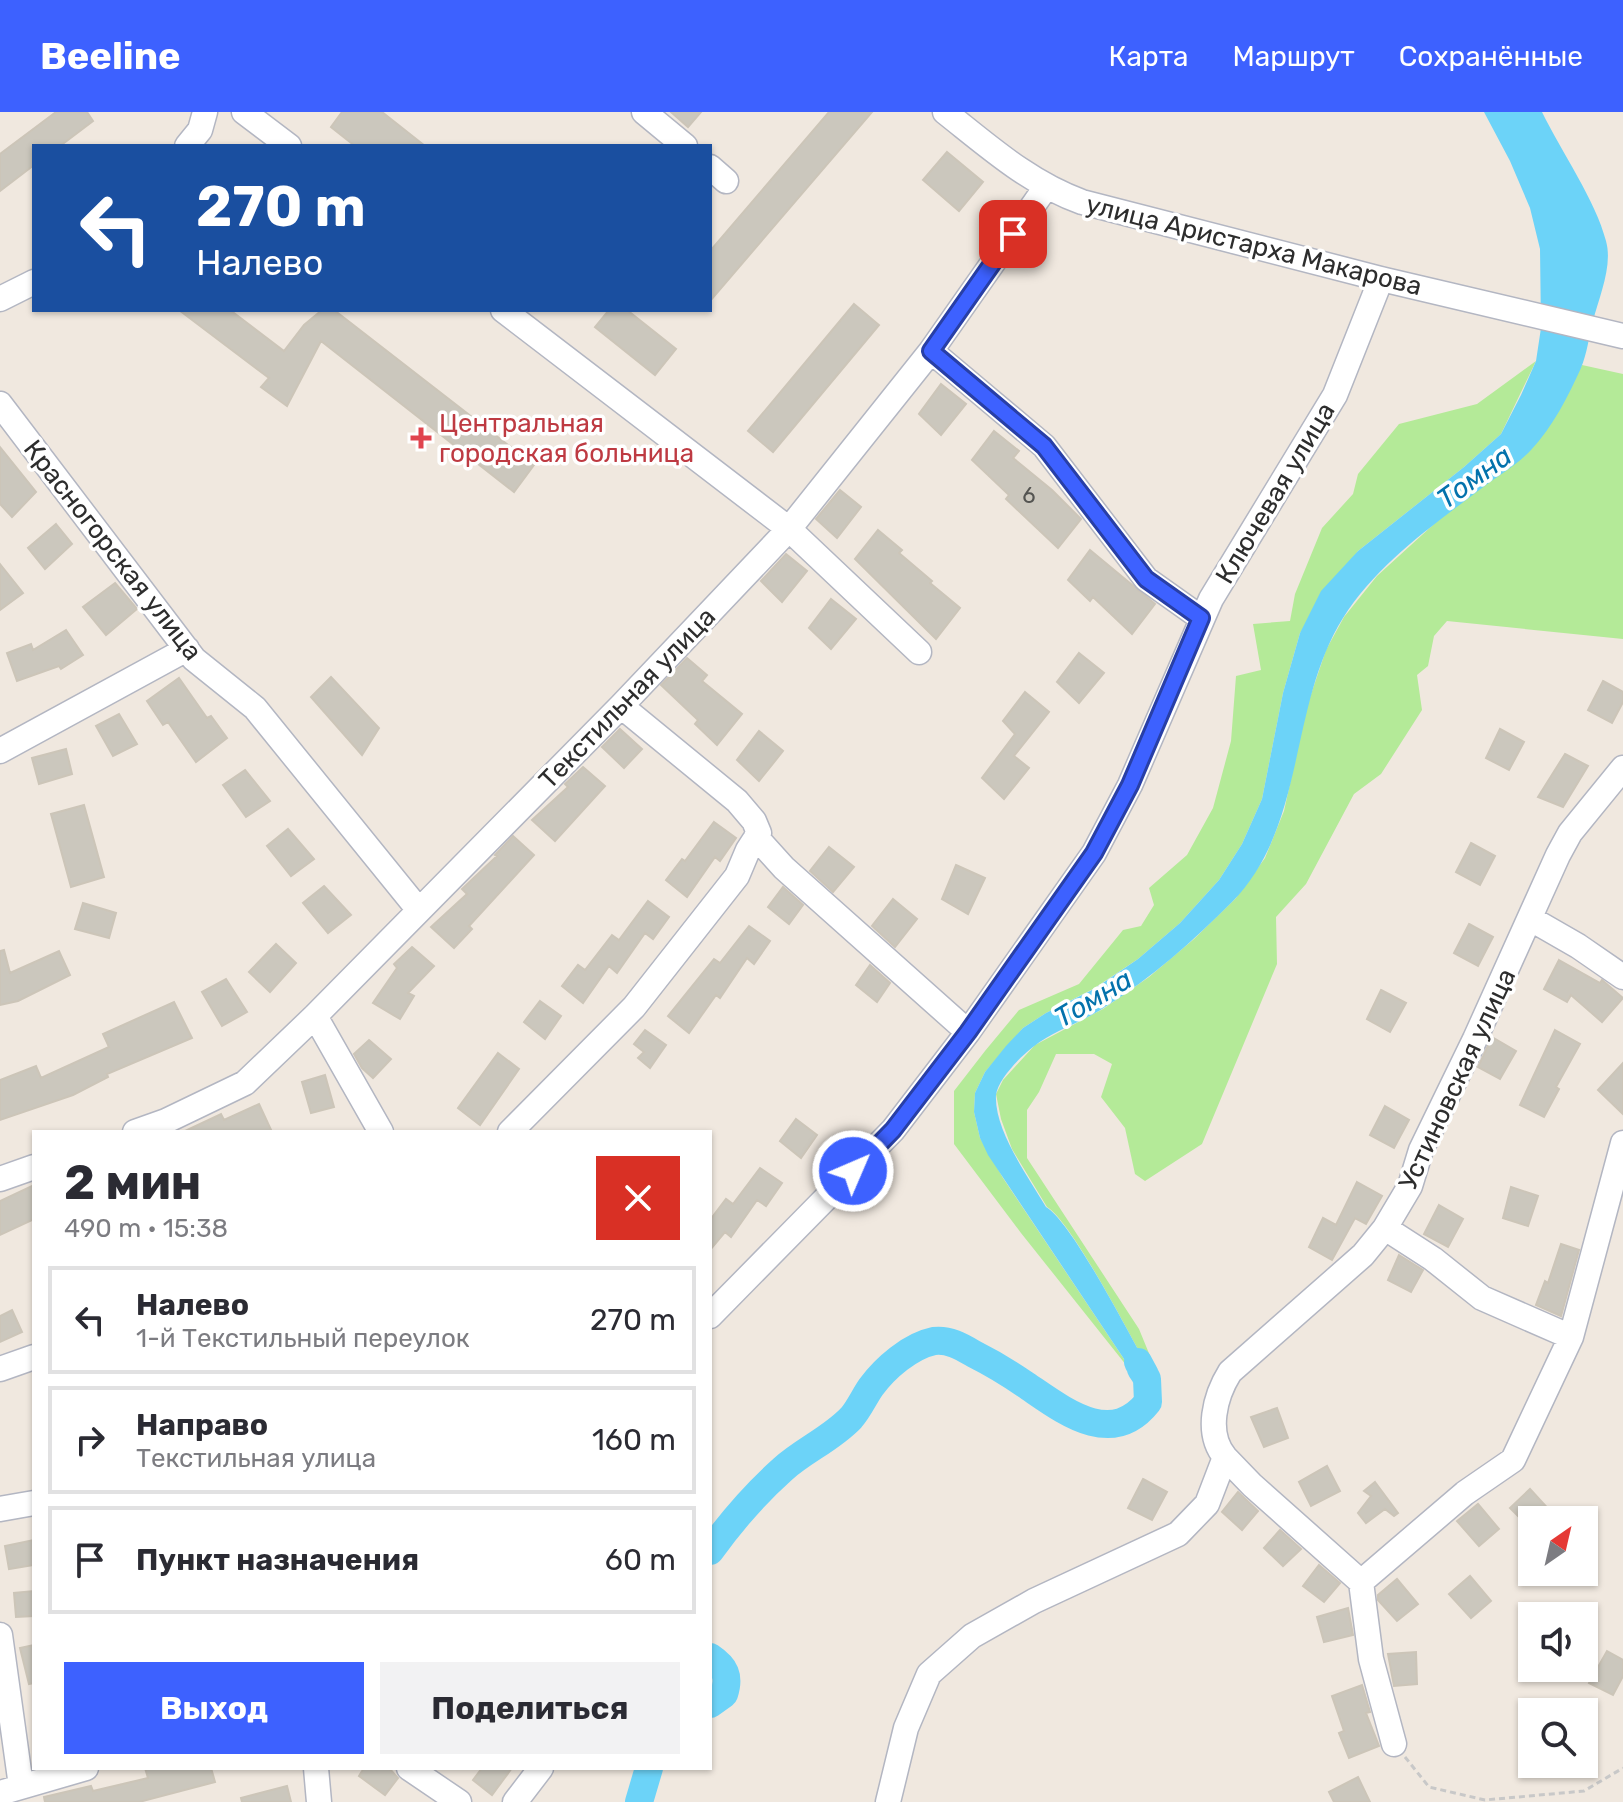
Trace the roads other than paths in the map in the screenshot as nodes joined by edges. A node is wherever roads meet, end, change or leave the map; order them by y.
1 (205, 112) edge
2 (244, 112) edge
3 (644, 112) edge
4 (945, 112) edge
5 (189, 144) edge
6 (286, 144) edge
7 (683, 144) edge
8 (1046, 187) junction
9 (1381, 279) junction
10 (32, 283) edge
11 (0, 299) edge
12 (506, 312) edge
13 (1612, 334) edge
14 (931, 351) junction
15 (0, 404) edge
16 (8, 426) edge
17 (789, 529) junction
18 (1201, 618) junction
19 (187, 649) junction
20 (919, 652) dead end
21 (621, 706) junction
22 (0, 751) edge
23 (1623, 768) edge
24 (756, 837) junction
25 (418, 909) junction
26 (1531, 919) junction
27 (1623, 977) edge
28 (315, 1016) junction
29 (968, 1032) junction
30 (517, 1129) edge
31 (141, 1130) edge
32 (380, 1130) edge
33 (1623, 1143) edge
34 (32, 1168) edge
35 (0, 1179) edge
36 (1385, 1228) junction
37 (712, 1314) edge
38 (1571, 1337) junction
39 (32, 1358) edge
40 (0, 1369) edge
41 (1225, 1457) junction
42 (32, 1503) edge
43 (0, 1509) edge
44 (1361, 1582) junction
45 (0, 1635) edge
46 (1394, 1744) road end
47 (79, 1770) edge
48 (316, 1770) edge
49 (412, 1770) edge
50 (539, 1770) edge
51 (10, 1790) edge
52 (319, 1802) edge
53 (459, 1802) edge
54 (515, 1802) edge
55 (888, 1802) edge

1 - 5 street
2 - 6 street
3 - 7 street
4 - 8 street, улица Аристарха Макарова
8 - 9 street, улица Аристарха Макарова
8 - 14 street, Текстильная улица
9 - 13 street, улица Аристарха Макарова
9 - 18 street, Ключевая улица
10 - 11 street
12 - 17 street
14 - 17 street, Текстильная улица
14 - 18 street
15 - 16 street, Красногорская улица
16 - 19 street, Красногорская улица
17 - 20 street
17 - 21 street, Текстильная улица
18 - 29 street, Ключевая улица
19 - 22 street
19 - 25 street, Красногорская улица
21 - 24 street
21 - 25 street, Текстильная улица
23 - 26 street, Устиновская улица
24 - 29 street
24 - 30 street
25 - 28 street, Текстильная улица
26 - 27 street
26 - 36 street, Устиновская улица
28 - 31 street, Текстильная улица
28 - 32 street
29 - 37 street, Ключевая улица
33 - 38 street
34 - 35 street
36 - 38 street
36 - 41 street, Устиновская улица
38 - 44 street
39 - 40 street
41 - 44 street
41 - 55 street
42 - 43 street
44 - 46 street
45 - 51 street
47 - 51 street
48 - 52 street
49 - 53 street
50 - 54 street

